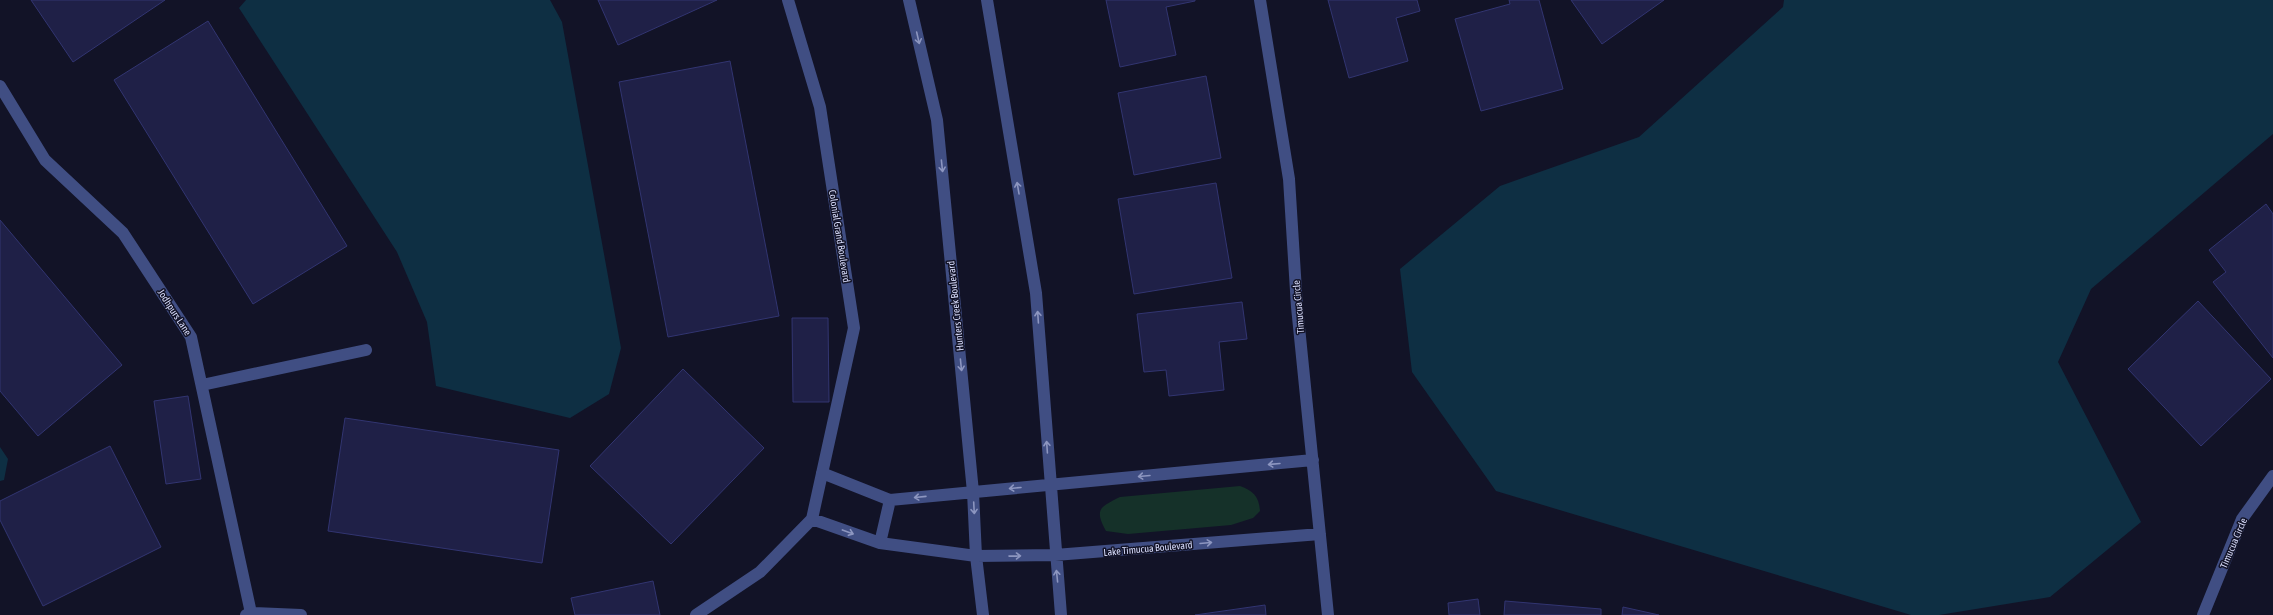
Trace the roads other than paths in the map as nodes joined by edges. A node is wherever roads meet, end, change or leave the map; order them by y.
1 (788, 0) edge
2 (909, 0) edge
3 (987, 0) edge
4 (1260, 0) edge
5 (0, 86) edge
6 (366, 350) dead end
7 (202, 385) junction
8 (1312, 460) junction
9 (822, 473) junction
10 (2273, 476) edge
11 (1050, 485) junction
12 (973, 492) junction
13 (890, 500) junction
14 (812, 518) junction
15 (1320, 534) junction
16 (880, 543) junction
17 (1055, 555) junction
18 (976, 556) junction
19 (249, 614) edge
20 (301, 615) edge
21 (696, 615) edge
22 (983, 615) edge
23 (1061, 615) edge
24 (1328, 615) edge
25 (2203, 615) edge

1 - 9 street, Colonial Grand Boulevard
2 -> 12 street, Hunters Creek Boulevard
11 -> 3 street
4 - 8 street, Timucua Circle
5 - 7 street, Jodhpurs Lane
6 - 7 street
7 - 19 street, Jodhpurs Lane
8 -> 11 street
8 - 15 street, Timucua Circle
9 - 13 street
9 - 14 street, Colonial Grand Boulevard
10 - 25 street, Timucua Circle
11 -> 12 street
11 - 17 street
12 -> 13 street
12 -> 18 street, Hunters Creek Boulevard
13 - 16 street
14 -> 16 street
14 - 21 street
17 -> 15 street, Lake Timucua Boulevard
15 - 24 street, Timucua Circle
16 - 18 street
18 -> 17 street, Lake Timucua Boulevard
23 -> 17 street
18 - 22 street, Hunters Creek Boulevard
19 - 20 street

